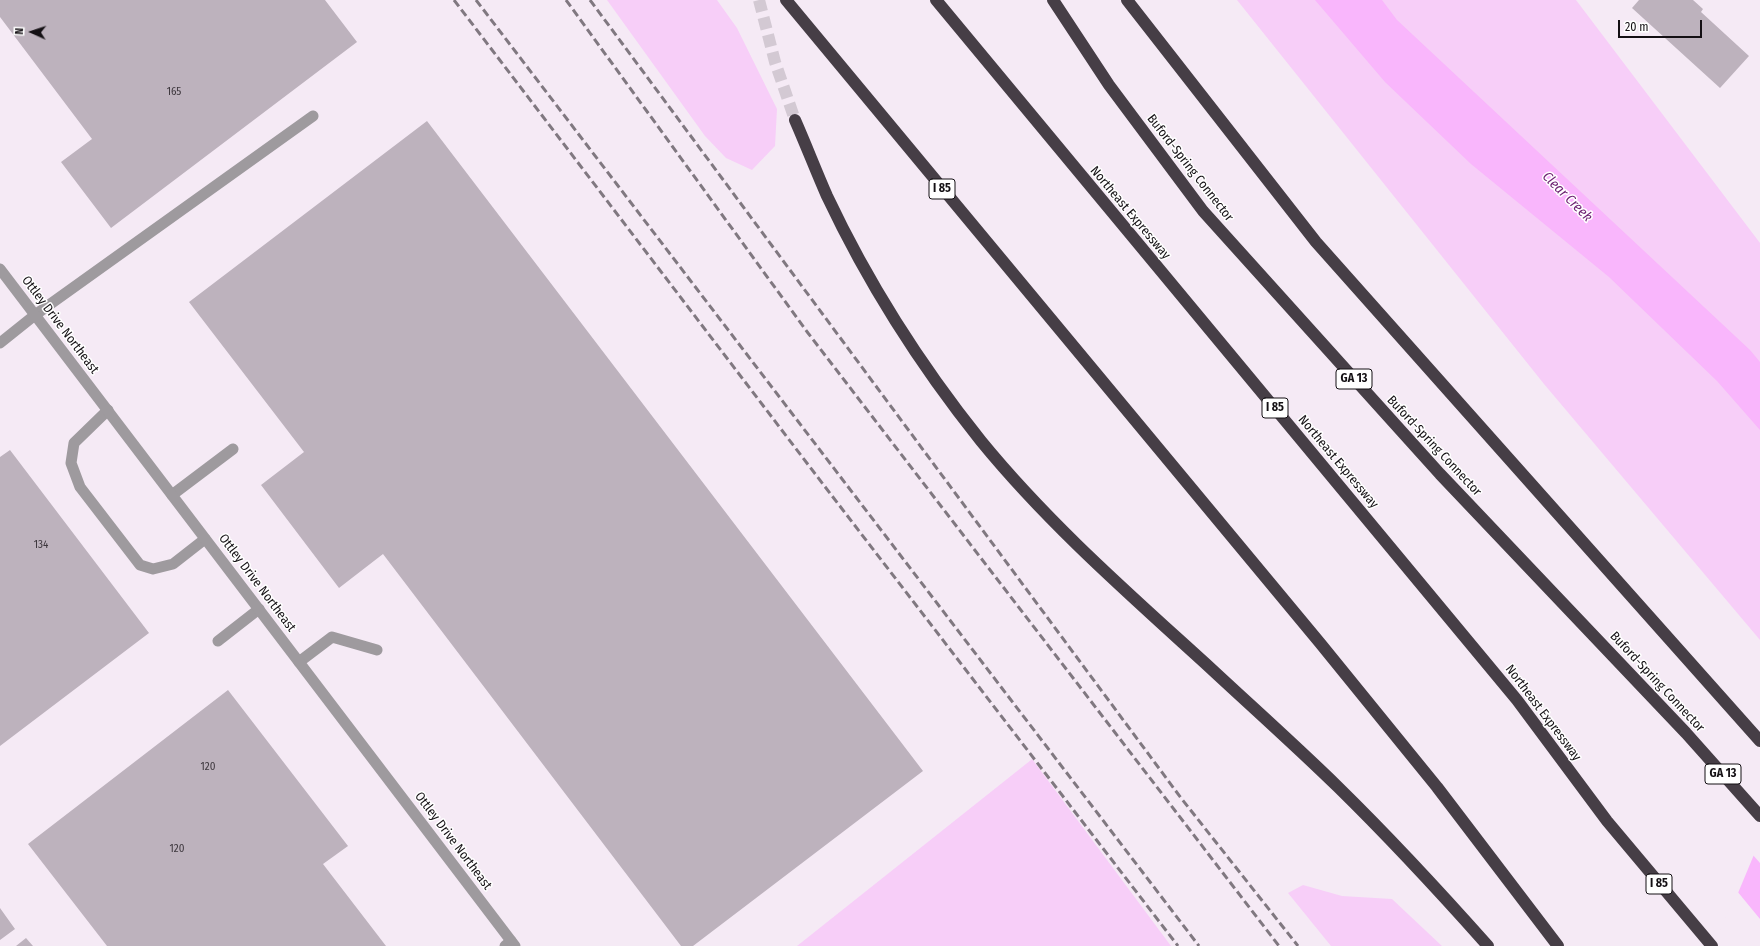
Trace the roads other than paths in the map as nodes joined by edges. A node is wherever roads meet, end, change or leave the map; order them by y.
1 (786, 0) edge
2 (936, 0) edge
3 (1053, 0) edge
4 (1127, 0) edge
5 (313, 116) dead end
6 (795, 120) tunnel mouth
7 (0, 269) edge
8 (35, 315) junction
9 (0, 343) edge
10 (108, 410) junction
11 (233, 449) dead end
12 (172, 495) junction
13 (205, 539) junction
14 (259, 609) junction
15 (218, 642) dead end
16 (377, 650) dead end
17 (299, 662) junction
18 (1760, 740) edge
19 (1760, 816) edge
20 (510, 944) edge
21 (1488, 946) edge
22 (1558, 946) edge
23 (1712, 946) edge

1 - 22 highway, I 85
2 - 23 highway, Northeast Expressway / I 85
3 - 19 highway, Buford-Spring Connector / GA 13
4 - 18 highway
5 - 8 street
6 - 21 highway
7 - 8 street, Ottley Drive Northeast
8 - 9 street
8 - 10 street, Ottley Drive Northeast
10 - 12 street, Ottley Drive Northeast
10 - 13 street
11 - 12 street
12 - 13 street, Ottley Drive Northeast
13 - 14 street, Ottley Drive Northeast
14 - 15 street
14 - 17 street, Ottley Drive Northeast
16 - 17 street
17 - 20 street, Ottley Drive Northeast

